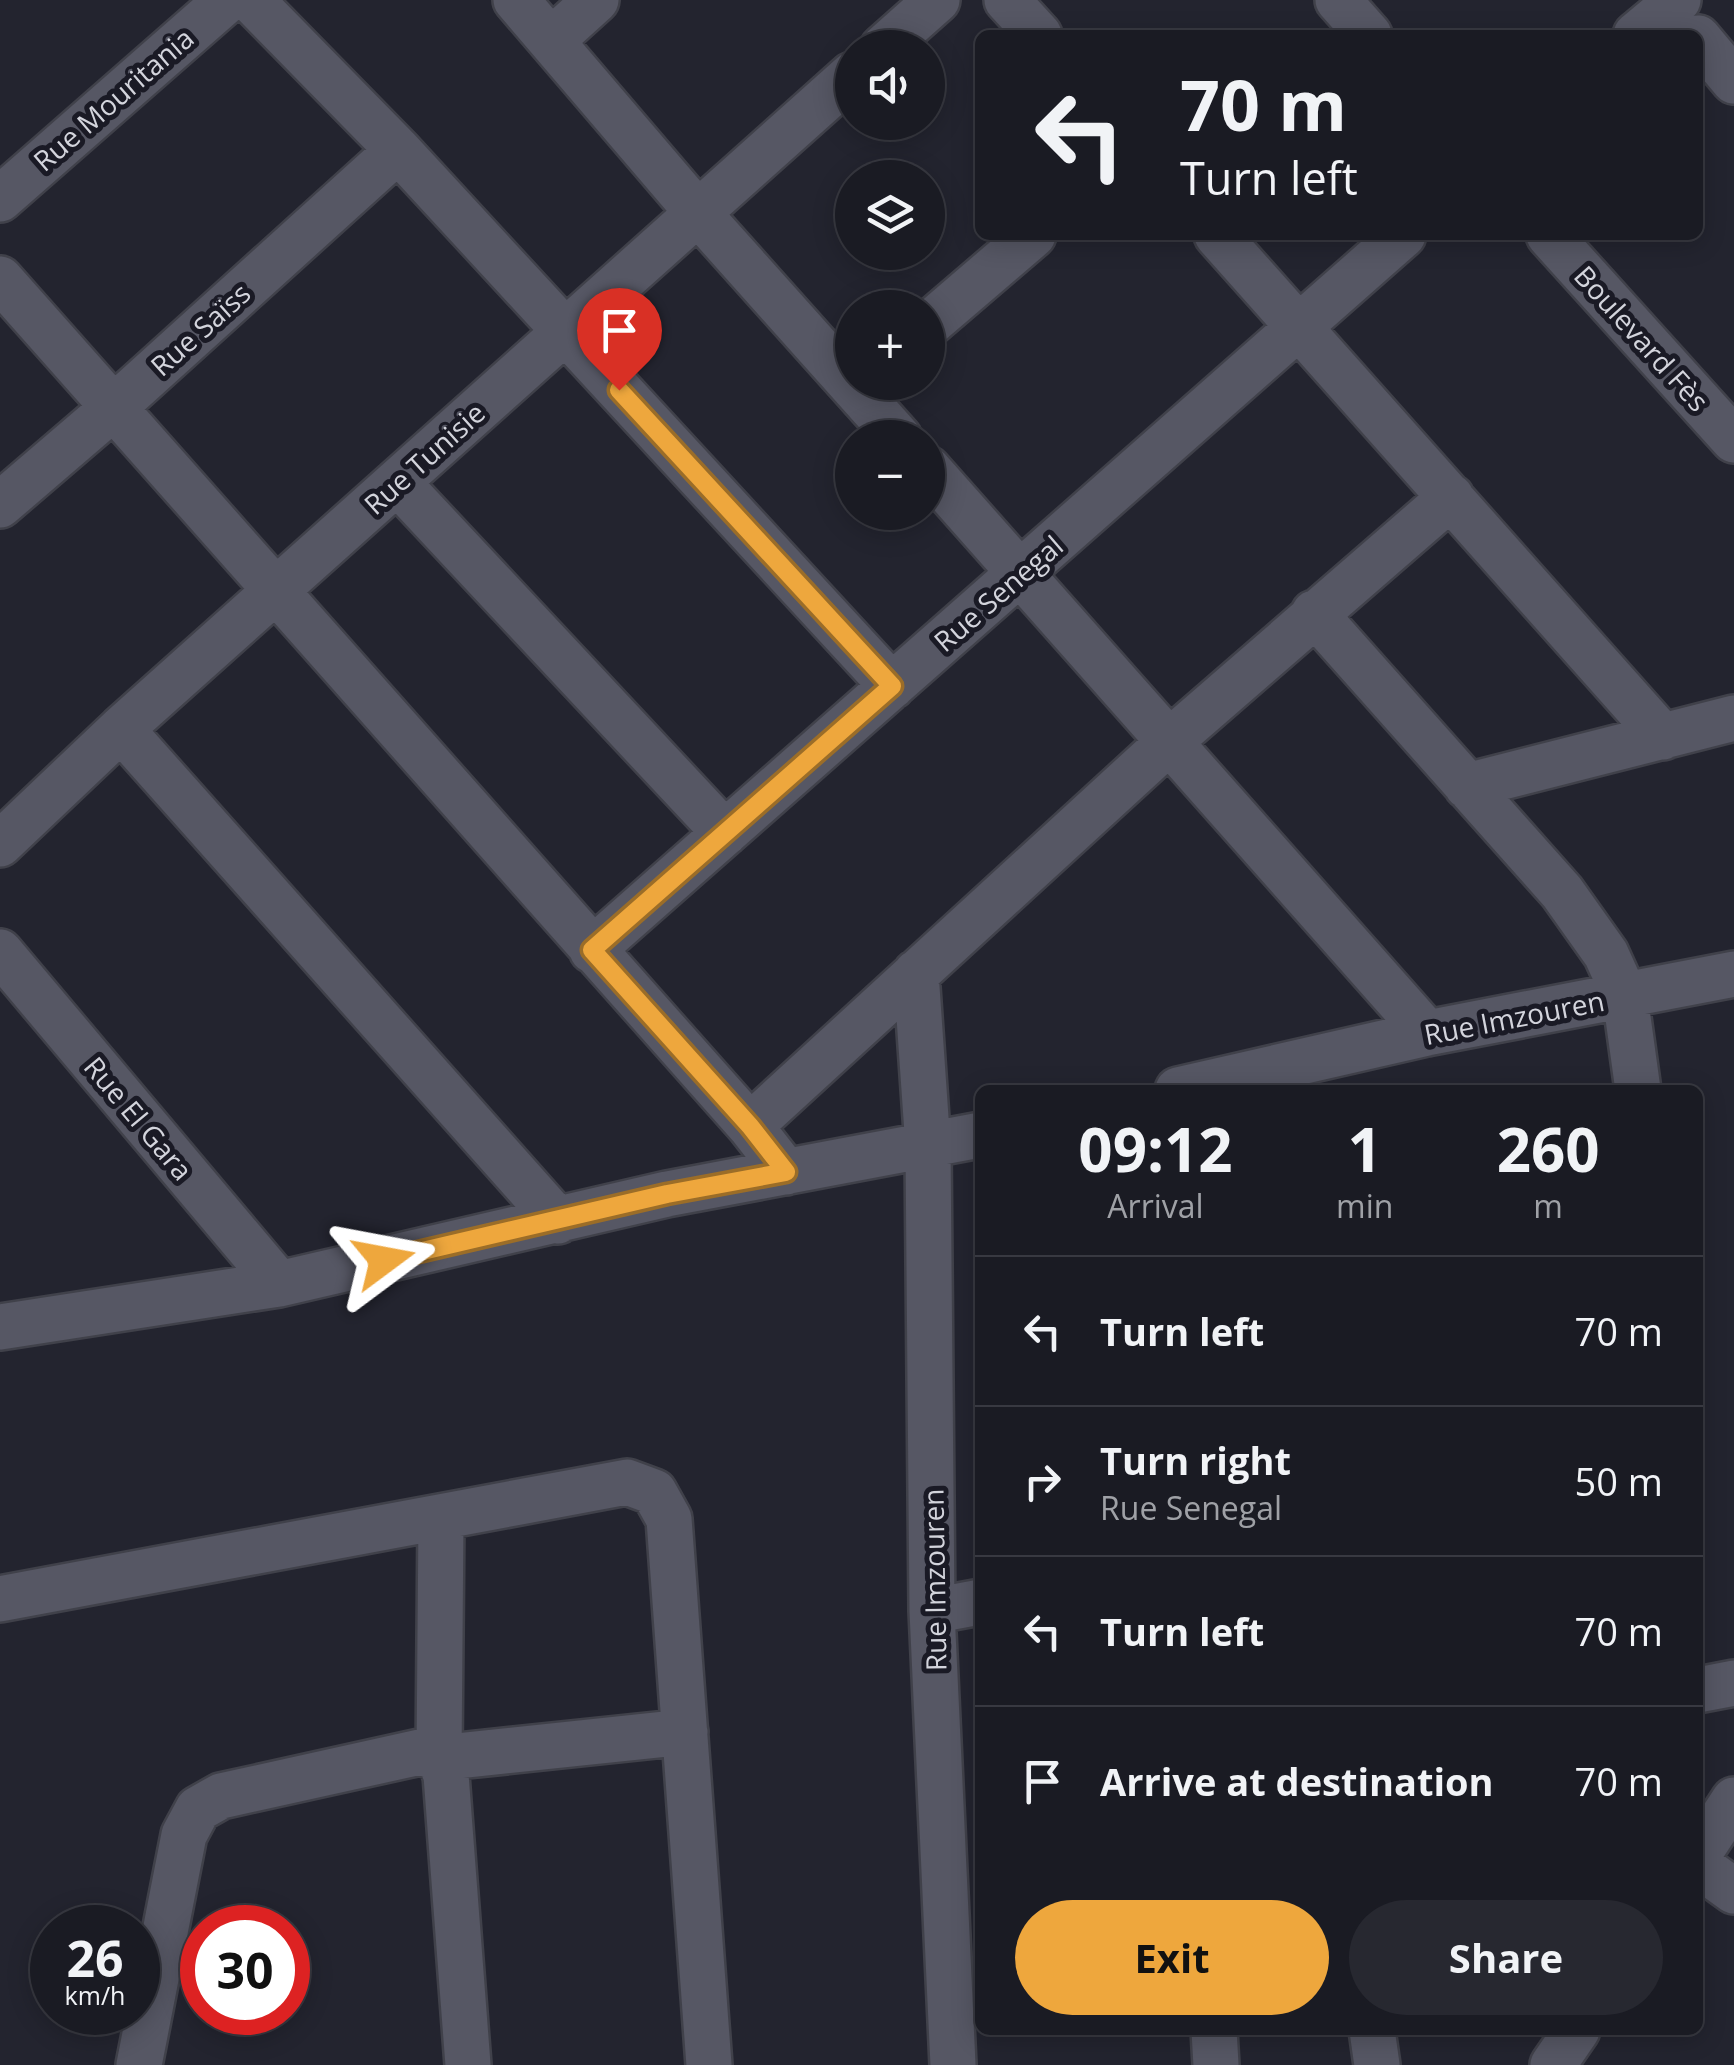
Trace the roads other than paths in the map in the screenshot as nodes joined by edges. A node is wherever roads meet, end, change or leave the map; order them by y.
1 (226, 0) edge
2 (251, 0) edge
3 (516, 0) edge
4 (596, 0) edge
5 (937, 0) edge
6 (1007, 0) edge
7 (1338, 0) edge
8 (904, 30) edge
9 (1034, 30) edge
10 (1365, 30) edge
11 (553, 40) junction
12 (1703, 54) edge
13 (1734, 81) edge
14 (835, 90) edge
15 (398, 150) junction
16 (0, 199) edge
17 (698, 213) junction
18 (1027, 240) edge
19 (1222, 240) edge
20 (1397, 240) edge
21 (1554, 240) edge
22 (0, 279) edge
23 (945, 310) edge
24 (1300, 327) junction
25 (566, 332) junction
26 (835, 361) edge
27 (869, 400) edge
28 (114, 408) junction
29 (885, 420) edge
30 (1734, 440) edge
31 (396, 482) junction
32 (945, 488) edge
33 (1451, 497) junction
34 (0, 504) edge
35 (1020, 573) junction
36 (275, 591) junction
37 (1314, 613) junction
38 (892, 686) junction
39 (1734, 718) edge
40 (121, 729) junction
41 (1664, 737) junction
42 (1170, 741) junction
43 (1467, 786) junction
44 (725, 833) junction
45 (0, 844) edge
46 (592, 950) junction
47 (0, 952) edge
48 (916, 972) junction
49 (1734, 974) edge
50 (1624, 996) junction
51 (1427, 1033) junction
52 (1200, 1085) edge
53 (1637, 1085) edge
54 (750, 1126) junction
55 (975, 1136) edge
56 (928, 1147) junction
57 (786, 1172) junction
58 (558, 1221) junction
59 (279, 1284) junction
60 (0, 1328) edge
61 (441, 1516) junction
62 (0, 1600) edge
63 (975, 1603) edge
64 (932, 1611) junction
65 (1734, 1684) edge
66 (1703, 1689) edge
67 (685, 1732) junction
68 (439, 1758) junction
69 (1734, 1800) edge
70 (1703, 1847) edge
71 (1703, 1869) edge
72 (1734, 1891) edge
73 (1214, 2035) edge
74 (1373, 2035) edge
75 (1574, 2035) edge
76 (140, 2065) edge
77 (468, 2065) edge
78 (708, 2065) edge
79 (953, 2065) edge
80 (1216, 2065) edge
81 (1376, 2065) edge
82 (1553, 2065) edge

1 - 16 street, Rue Mouritania
2 - 15 street
3 - 11 street
4 - 11 street
5 - 8 street
6 - 9 street
7 - 10 street
11 - 17 street
12 - 13 street
14 - 17 street, Rue Tunisie
15 - 25 street
15 - 28 street, Rue Saïss
17 - 25 street, Rue Tunisie
17 - 26 street
18 - 23 street
19 - 24 street
20 - 24 street, Rue Senegal
21 - 30 street, Boulevard Fès
22 - 28 street
24 - 33 street
24 - 35 street, Rue Senegal
25 - 31 street, Rue Tunisie
25 - 38 street
27 - 29 street
28 - 34 street, Rue Saïss
28 - 36 street
31 - 36 street, Rue Tunisie
31 - 44 street
32 - 35 street
33 - 37 street
33 - 41 street
35 - 38 street, Rue Senegal
35 - 42 street
36 - 40 street, Rue Tunisie
36 - 46 street
37 - 42 street
37 - 43 street
38 - 44 street, Rue Senegal
39 - 41 street
40 - 45 street, Rue Tunisie
40 - 58 street
41 - 43 street
42 - 48 street
42 - 51 street
43 - 50 street
44 - 46 street, Rue Senegal
46 - 54 street
47 - 59 street, Rue El Gara
48 - 54 street
48 - 56 street, Rue Imzouren
49 - 50 street, Rue Imzouren
50 - 51 street, Rue Imzouren
50 - 53 street
51 - 52 street, Rue Imzouren
54 - 57 street
55 - 56 street
56 - 57 street
56 - 64 street, Rue Imzouren
57 - 58 street
58 - 59 street
59 - 60 street
61 - 62 street
61 - 67 street
61 - 68 street
63 - 64 street
64 - 79 street, Rue Imzouren
65 - 66 street
67 - 68 street
67 - 78 street
68 - 76 street
68 - 77 street
69 - 70 street
71 - 72 street
73 - 80 street
74 - 81 street
75 - 82 street

